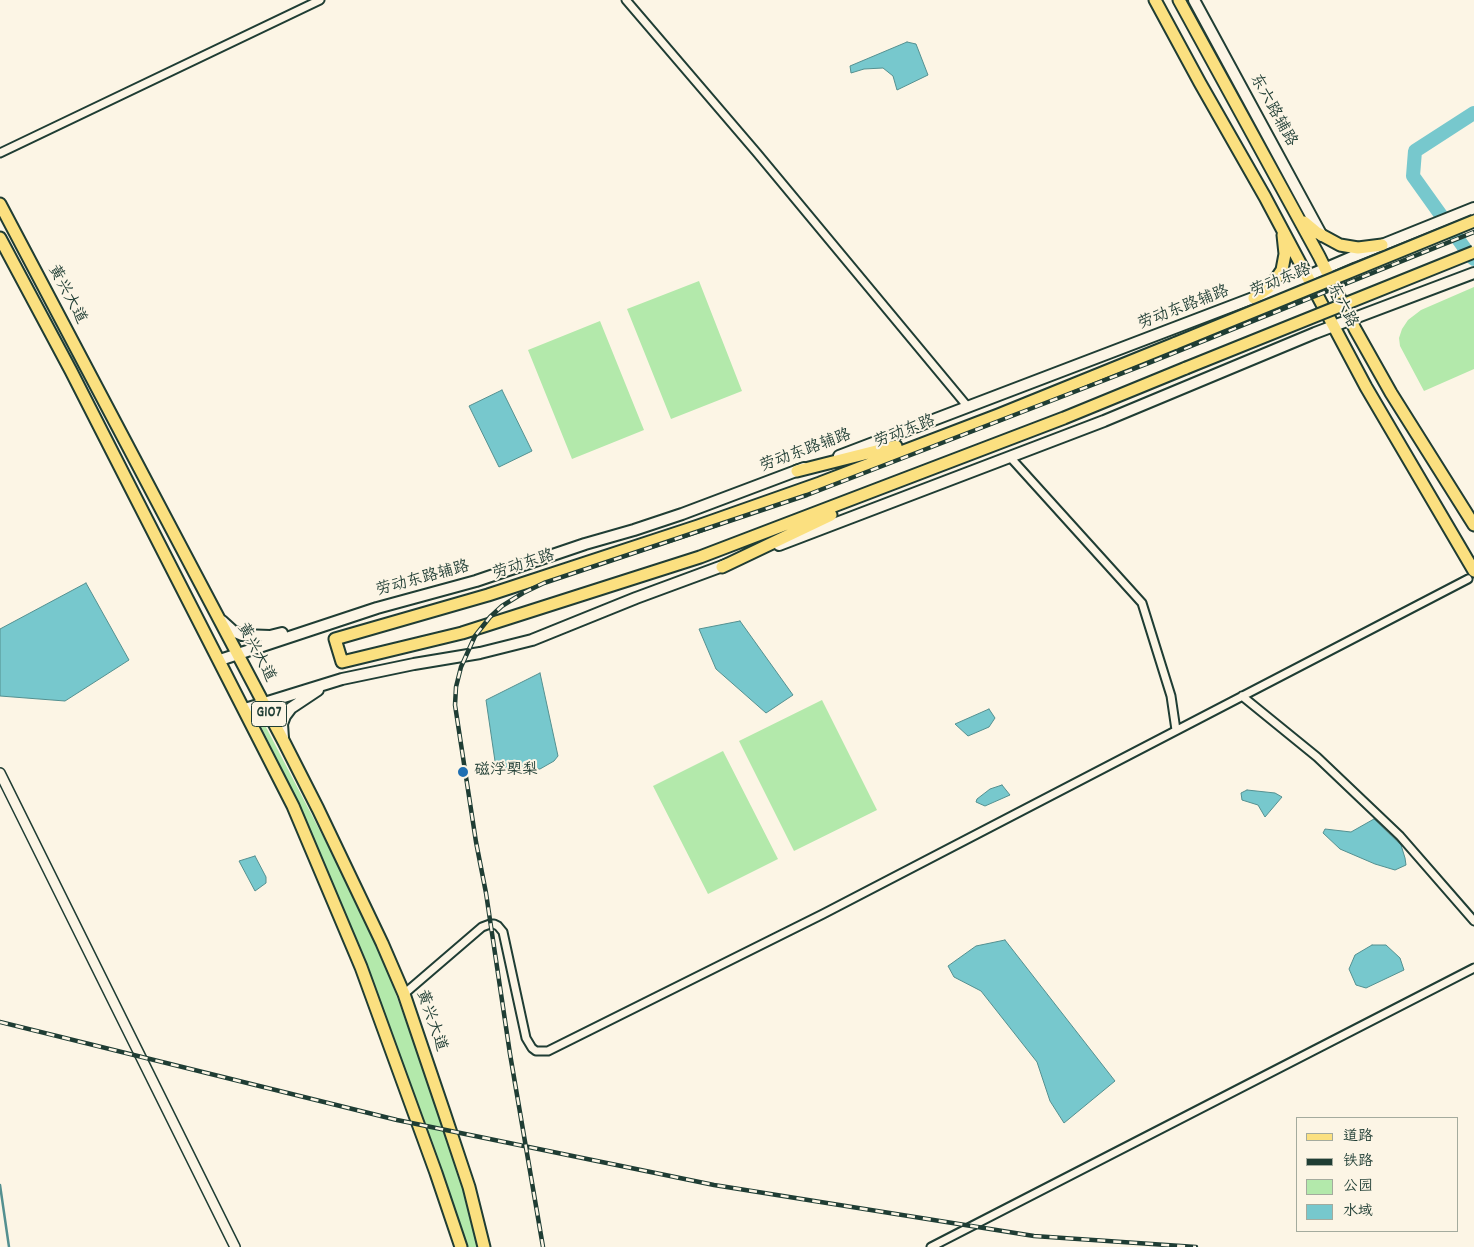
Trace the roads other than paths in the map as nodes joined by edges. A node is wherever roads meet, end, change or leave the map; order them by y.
1 (320, 0) edge
2 (626, 0) edge
3 (1155, 0) edge
4 (1180, 0) edge
5 (1194, 0) edge
6 (0, 153) edge
7 (0, 204) edge
8 (1474, 208) edge
9 (1298, 216) junction
10 (1474, 221) edge
11 (1280, 224) junction
12 (1323, 236) junction
13 (0, 238) edge
14 (1382, 245) junction
15 (1474, 252) edge
16 (1325, 269) junction
17 (1474, 273) edge
18 (1308, 276) junction
19 (1254, 298) junction
20 (1350, 320) junction
21 (1333, 326) junction
22 (968, 407) junction
23 (998, 415) junction
24 (1010, 457) junction
25 (936, 467) junction
26 (797, 470) junction
27 (1474, 525) edge
28 (722, 567) junction
29 (1471, 575) edge
30 (217, 616) junction
31 (351, 616) junction
32 (237, 654) junction
33 (220, 660) junction
34 (342, 679) junction
35 (1242, 696) junction
36 (264, 703) junction
37 (245, 709) junction
38 (1176, 730) junction
39 (284, 742) junction
40 (0, 773) edge
41 (1474, 921) edge
42 (1474, 968) edge
43 (404, 994) junction
44 (235, 1247) edge
45 (461, 1247) edge
46 (484, 1247) edge
47 (930, 1247) edge

1 - 6 street
2 - 22 street
3 - 11 main road, 东六路
4 - 9 main road, 东六路
5 - 12 main road, 东六路辅路
7 - 30 main road, 黄兴大道 / G107
8 - 14 main road, 劳动东路辅路
9 - 12 main road
9 - 16 main road, 东六路
10 - 23 main road, 劳动东路, bridge
11 - 18 main road, 东六路
11 - 19 main road
12 - 14 main road
13 - 33 main road, 黄兴大道 / G107
14 - 16 main road, 劳动东路辅路
15 - 25 main road, bridge
16 - 18 main road, 劳动东路辅路
16 - 20 main road, 东六路
17 - 20 main road
18 - 19 main road, 劳动东路辅路
18 - 21 main road, 东六路
19 - 22 main road, 劳动东路辅路
20 - 21 main road
20 - 27 main road, 东六路
21 - 24 main road
21 - 29 main road, 东六路
22 - 26 main road, 劳动东路辅路
23 - 25 main road, 劳动东路
23 - 26 main road
24 - 28 main road
24 - 38 street
25 - 28 main road
26 - 31 main road, 劳动东路辅路
28 - 34 main road
29 - 35 street
30 - 31 main road
30 - 32 main road, 黄兴大道 / G107
31 - 32 main road, 劳动东路辅路
32 - 33 main road, 劳动东路辅路
32 - 36 main road, 黄兴大道 / G107
33 - 37 main road, 黄兴大道 / G107
34 - 36 main road
34 - 39 main road
35 - 38 street
35 - 41 street
36 - 37 main road
36 - 39 main road, 黄兴大道 / G107
37 - 45 main road, 黄兴大道 / G107
38 - 43 street
39 - 43 main road, 黄兴大道 / G107
40 - 44 street
42 - 47 street
43 - 46 main road, 黄兴大道 / G107

